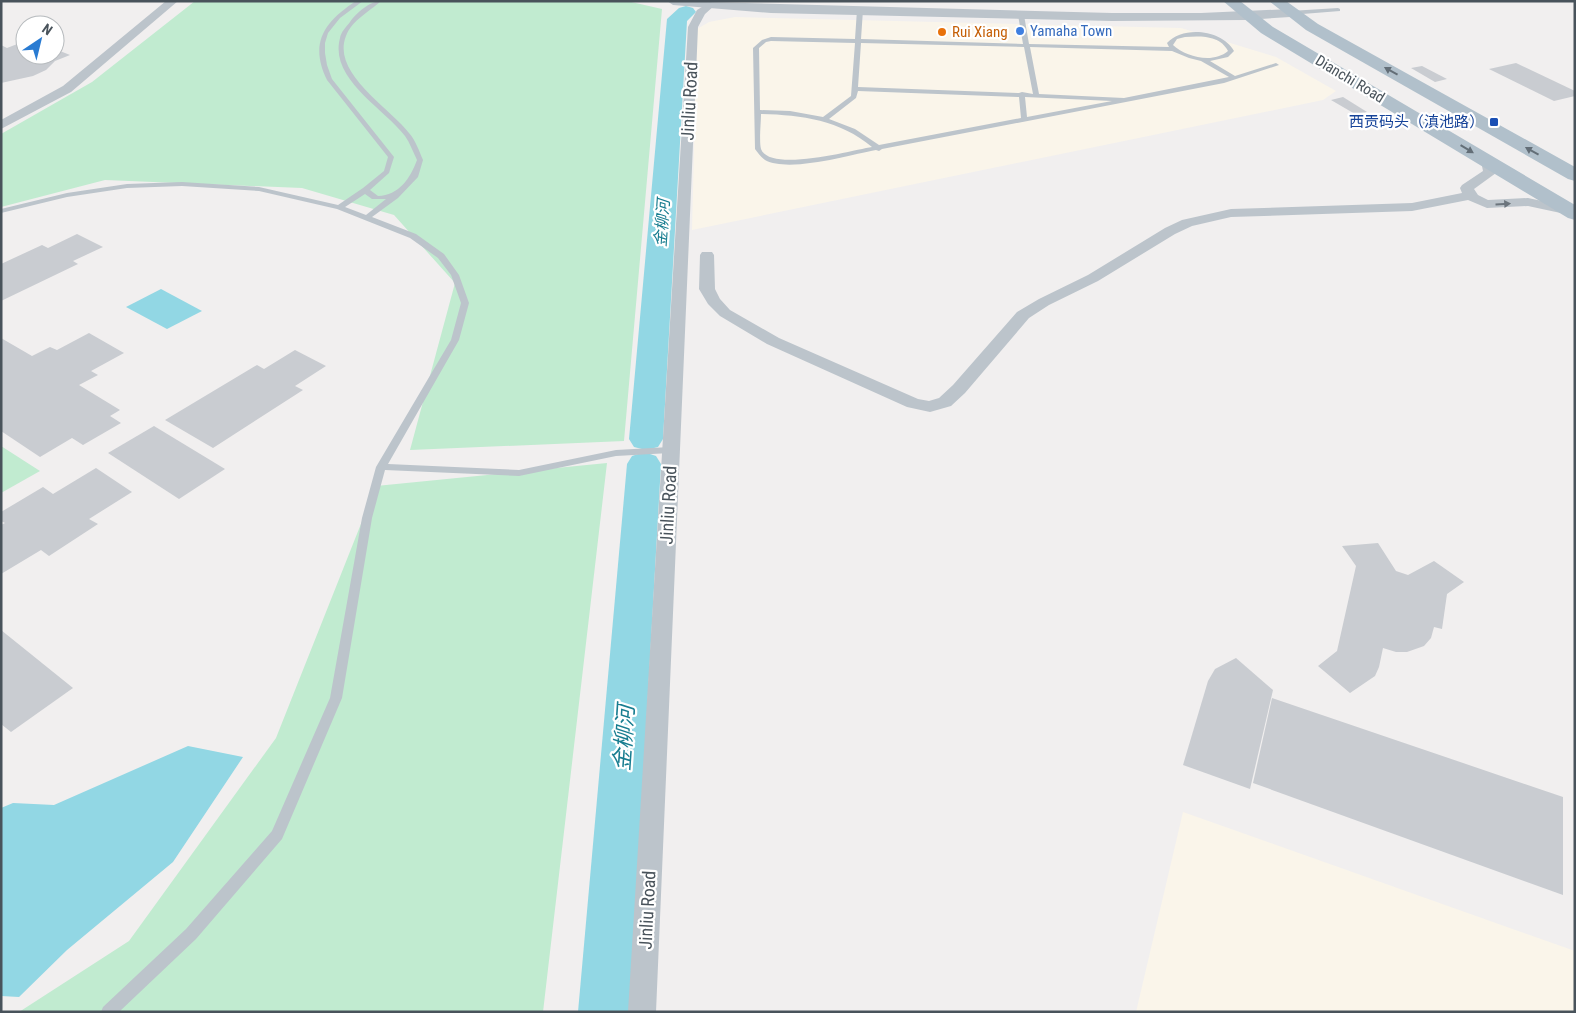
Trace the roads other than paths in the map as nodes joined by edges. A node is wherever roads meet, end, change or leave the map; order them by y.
1 (173, 1) edge
2 (360, 1) edge
3 (378, 1) edge
4 (673, 1) edge
5 (1230, 1) edge
6 (1276, 1) edge
7 (710, 5) junction
8 (860, 10) junction
9 (1338, 10) dead end
10 (1290, 13) junction
11 (1021, 15) junction
12 (1247, 16) junction
13 (1328, 36) junction
14 (858, 40) junction
15 (1290, 43) junction
16 (1027, 46) junction
17 (1172, 49) junction
18 (1201, 59) junction
19 (1276, 65) dead end
20 (1235, 78) junction
21 (855, 89) junction
22 (1022, 94) junction
23 (1036, 95) junction
24 (1128, 100) junction
25 (757, 112) junction
26 (824, 119) junction
27 (1024, 120) junction
28 (1, 125) edge
29 (879, 149) junction
30 (1488, 161) junction
31 (1575, 175) edge
32 (366, 190) junction
33 (395, 196) junction
34 (1470, 196) junction
35 (339, 207) junction
36 (1, 211) edge
37 (1572, 213) edge
38 (368, 217) junction
39 (707, 255) dead end
40 (670, 450) junction
41 (382, 467) junction
42 (108, 1012) edge
43 (642, 1012) edge

1 - 28 street
2 - 32 lane
3 - 33 lane
4 - 7 street
5 - 12 main road, Dianchi Road
6 - 10 main road, Dianchi Road
7 - 8 street
7 - 40 street, Jinliu Road
8 - 11 street
8 - 14 lane
9 - 10 lane
10 - 12 street
10 - 13 main road, Dianchi Road
11 - 12 street
11 - 16 lane
12 - 15 main road, Dianchi Road
13 - 15 main road
31 -> 13 main road, Dianchi Road
14 - 16 lane
14 - 21 lane
14 - 25 lane
15 -> 30 main road, Dianchi Road
16 - 17 lane
16 - 23 lane
17 - 18 lane
17 - 18 lane
18 - 20 lane
19 - 20 lane
20 - 24 lane
21 - 22 lane
21 - 26 lane
22 - 23 lane
22 - 27 lane
23 - 24 lane
24 - 27 lane
25 - 26 lane
25 - 29 lane
26 - 29 lane
27 - 29 lane
30 - 34 street
30 - 37 main road, Dianchi Road
32 - 33 lane
32 - 35 lane
33 - 38 lane
34 -> 37 street
34 - 39 street
35 - 36 lane
35 - 38 lane
38 - 41 lane
40 - 41 lane
40 - 43 street, Jinliu Road
41 - 42 lane

